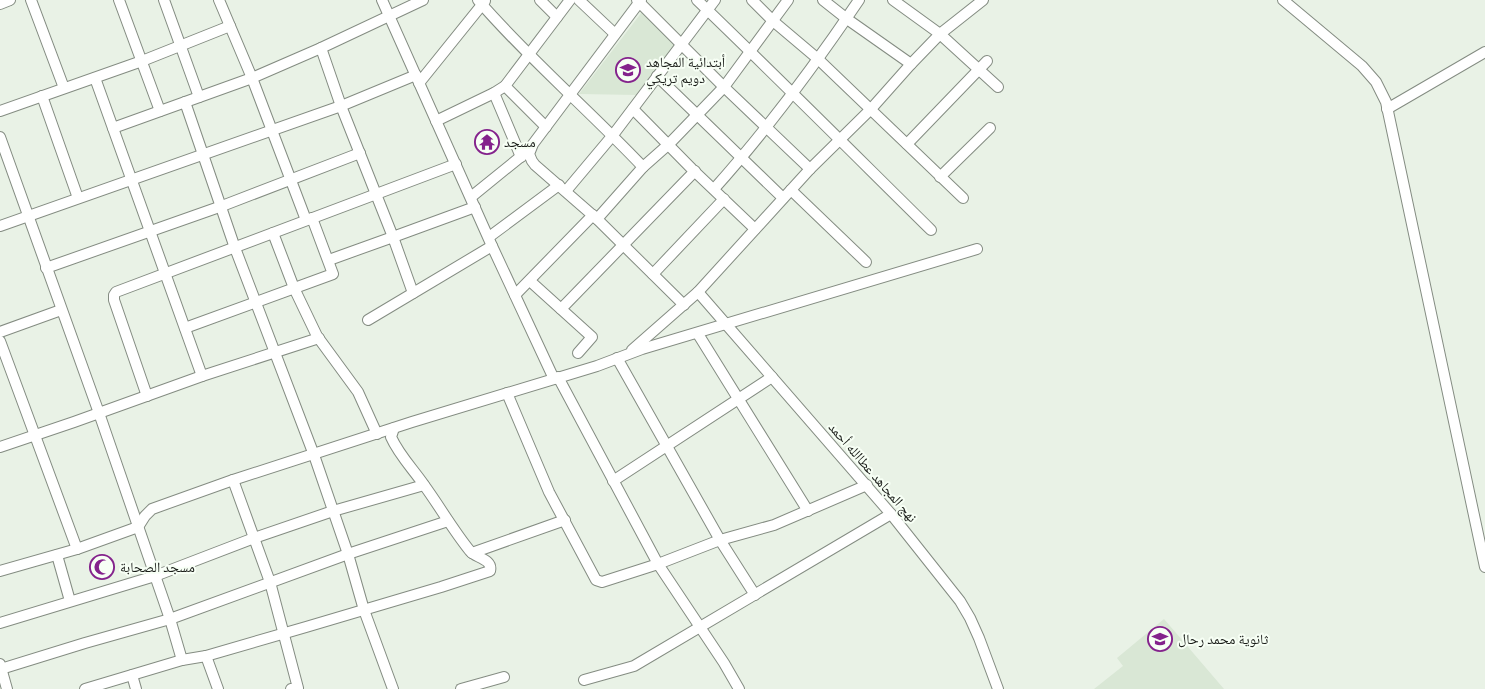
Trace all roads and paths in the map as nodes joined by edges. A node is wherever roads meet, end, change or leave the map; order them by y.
1 (10, 0) edge
2 (32, 0) edge
3 (119, 0) edge
4 (164, 0) edge
5 (219, 0) edge
6 (382, 0) edge
7 (423, 0) edge
8 (540, 0) edge
9 (570, 0) edge
10 (579, 0) edge
11 (697, 0) edge
12 (715, 0) edge
13 (752, 0) edge
14 (788, 0) edge
15 (823, 0) edge
16 (859, 0) edge
17 (893, 0) edge
18 (983, 0) edge
19 (1283, 0) edge
20 (639, 1) edge
21 (482, 2) edge
22 (0, 4) edge
23 (707, 10) junction
24 (388, 15) junction
25 (557, 17) junction
26 (847, 19) junction
27 (773, 21) junction
28 (230, 26) junction
29 (616, 34) junction
30 (940, 34) junction
31 (682, 44) junction
32 (181, 45) junction
33 (321, 48) junction
34 (750, 51) junction
35 (1485, 52) edge
36 (529, 53) junction
37 (818, 59) junction
38 (142, 61) junction
39 (987, 61) dead end
40 (911, 64) junction
41 (978, 70) junction
42 (657, 76) junction
43 (95, 78) junction
44 (252, 78) junction
45 (417, 79) junction
46 (505, 86) junction
47 (724, 87) junction
48 (64, 88) junction
49 (998, 88) dead end
50 (494, 93) junction
51 (792, 93) junction
52 (570, 94) junction
53 (42, 96) junction
54 (200, 97) junction
55 (185, 102) junction
56 (341, 106) junction
57 (633, 109) junction
58 (871, 109) junction
59 (1387, 109) junction
60 (0, 111) edge
61 (160, 111) junction
62 (697, 115) junction
63 (436, 121) junction
64 (546, 127) junction
65 (766, 127) junction
66 (113, 128) junction
67 (990, 128) dead end
68 (271, 130) junction
69 (613, 135) junction
70 (0, 136) edge
71 (840, 141) junction
72 (669, 144) junction
73 (907, 144) junction
74 (360, 153) junction
75 (525, 154) junction
76 (202, 155) junction
77 (741, 159) junction
78 (456, 164) junction
79 (643, 167) junction
80 (810, 169) junction
81 (695, 171) junction
82 (940, 177) junction
83 (290, 179) junction
84 (131, 180) junction
85 (562, 188) junction
86 (714, 189) junction
87 (791, 190) junction
88 (375, 195) junction
89 (471, 197) junction
90 (78, 198) junction
91 (783, 198) junction
92 (963, 198) dead end
93 (724, 199) junction
94 (222, 206) junction
95 (475, 207) junction
96 (28, 216) junction
97 (595, 217) junction
98 (309, 219) junction
99 (0, 226) edge
100 (755, 229) junction
101 (931, 230) dead end
102 (149, 232) junction
103 (273, 233) junction
104 (393, 237) junction
105 (490, 242) junction
106 (623, 244) junction
107 (235, 248) junction
108 (977, 249) dead end
109 (329, 260) junction
110 (866, 262) dead end
111 (46, 268) junction
112 (165, 273) junction
113 (653, 274) junction
114 (530, 280) junction
115 (294, 288) junction
116 (698, 292) junction
117 (413, 293) junction
118 (515, 295) junction
119 (256, 302) junction
120 (684, 305) junction
121 (561, 309) junction
122 (61, 310) junction
123 (368, 320) dead end
124 (726, 324) junction
125 (185, 328) junction
126 (0, 332) edge
127 (698, 334) junction
128 (318, 338) junction
129 (0, 341) edge
130 (275, 352) junction
131 (578, 353) dead end
132 (628, 354) junction
133 (617, 358) junction
134 (202, 376) junction
135 (772, 376) junction
136 (556, 378) junction
137 (507, 393) junction
138 (147, 396) junction
139 (738, 400) junction
140 (98, 414) junction
141 (394, 428) junction
142 (377, 434) junction
143 (36, 435) junction
144 (666, 445) junction
145 (0, 447) edge
146 (314, 454) junction
147 (233, 480) junction
148 (613, 481) junction
149 (424, 485) junction
150 (867, 486) junction
151 (808, 511) junction
152 (333, 512) junction
153 (891, 514) junction
154 (565, 520) junction
155 (448, 521) junction
156 (138, 528) junction
157 (254, 538) junction
158 (720, 540) junction
159 (77, 549) junction
160 (472, 553) junction
161 (57, 554) junction
162 (348, 554) junction
163 (658, 564) junction
164 (1485, 567) edge
165 (0, 571) edge
166 (155, 576) junction
167 (270, 582) junction
168 (755, 595) junction
169 (70, 601) junction
170 (364, 610) junction
171 (170, 619) junction
172 (0, 623) edge
173 (700, 627) junction
174 (284, 633) junction
175 (206, 656) junction
176 (182, 660) junction
177 (1, 666) edge
178 (132, 675) junction
179 (504, 677) dead end
180 (584, 680) dead end
181 (7, 689) edge
182 (85, 689) edge
183 (136, 689) edge
184 (218, 689) edge
185 (291, 689) edge
186 (393, 689) edge
187 (461, 689) edge
188 (739, 689) edge
189 (998, 689) edge

1 - 22 street
2 - 48 street
3 - 38 street
4 - 32 street
5 - 28 street
6 - 24 street
7 - 24 street
8 - 25 street
9 - 25 street
10 - 29 street
11 - 23 street
12 - 23 street
13 - 27 street
14 - 27 street
15 - 26 street
16 - 26 street
17 - 30 street
18 - 30 street
19 - 59 street
20 - 29 street
20 - 31 street
21 - 36 street
21 - 45 street
23 - 31 street
23 - 34 street
24 - 33 street
24 - 45 street
25 - 36 street
26 - 37 street
26 - 40 street
27 - 34 street
27 - 37 street
28 - 32 street
28 - 44 street
29 - 52 street
30 - 40 street
30 - 41 street
31 - 42 street
31 - 47 street
32 - 38 street
32 - 54 street
33 - 44 street
33 - 56 street
34 - 47 street
34 - 51 street
35 - 59 street
36 - 46 street
36 - 52 street
37 - 51 street
37 - 58 street
38 - 43 street
38 - 61 street
39 - 41 street
40 - 58 street
41 - 49 street
41 - 73 street
42 - 57 street
42 - 62 street
43 - 48 street
43 - 66 street
44 - 54 street
44 - 68 street
45 - 56 street
45 - 63 street
46 - 50 street
46 - 64 street
47 - 62 street
47 - 65 street
48 - 53 street
50 - 63 street
50 - 75 street
51 - 65 street
51 - 71 street
52 - 64 street
52 - 69 street
53 - 60 street
53 - 90 street
54 - 55 street
55 - 61 street
55 - 76 street
56 - 68 street
56 - 74 street
57 - 69 street
57 - 72 street
58 - 71 street
58 - 73 street
59 - 164 street
61 - 66 street
62 - 72 street
62 - 77 street
63 - 78 street
64 - 75 street
65 - 77 street
65 - 80 street
66 - 84 street
67 - 82 street
68 - 76 street
68 - 83 street
69 - 79 street
69 - 85 street
70 - 96 street
71 - 80 street
71 - 101 street
72 - 79 street
72 - 81 street
73 - 82 street
74 - 83 street
74 - 88 street
75 - 85 street
75 - 89 street
76 - 84 street
76 - 94 street
77 - 86 street
77 - 91 street
78 - 88 street
78 - 89 street
79 - 97 street
80 - 87 street
81 - 86 street
81 - 106 street
82 - 92 street
83 - 94 street
83 - 98 street
84 - 90 street
84 - 102 street
85 - 97 street
85 - 105 street
86 - 93 street
87 - 91 street
87 - 110 street
88 - 98 street
88 - 104 street
89 - 95 street
90 - 96 street
91 - 100 street
93 - 100 street
93 - 113 street
94 - 102 street
94 - 107 street
95 - 104 street
95 - 105 street
96 - 99 street
96 - 111 street
97 - 106 street
97 - 114 street
98 - 103 street
98 - 109 street
100 - 116 street
102 - 111 street
102 - 112 street
103 - 107 street
103 - 115 street
104 - 109 street
104 - 117 street
105 - 117 street
105 - 118 street
106 - 113 street
106 - 121 street
107 - 112 street
107 - 119 street
108 - 124 street
109 - 115 street
111 - 122 street
112 - 125 street
112 - 138 street
113 - 120 street
114 - 118 street
114 - 121 street
115 - 119 street
115 - 128 street
116 - 120 street
116 - 124 street, نهج المجاهد عطاالله أحمد
117 - 123 street
118 - 136 street
119 - 125 street
119 - 130 street
120 - 132 street
121 - 131 street
122 - 126 street
122 - 140 street
124 - 127 street
124 - 135 street, نهج المجاهد عطاالله أحمد
125 - 134 street
127 - 132 street
127 - 139 street
128 - 130 street
128 - 142 street
129 - 143 street
130 - 134 street
130 - 146 street
132 - 133 street
133 - 136 street
133 - 144 street
134 - 138 street
135 - 139 street
135 - 150 street, نهج المجاهد عطاالله أحمد
136 - 137 street
136 - 148 street
137 - 141 street
137 - 154 street
138 - 140 street
139 - 144 street
139 - 151 street
140 - 143 street
140 - 156 street
141 - 142 street
141 - 149 street
142 - 146 street
143 - 145 street
143 - 159 street
144 - 148 street
144 - 158 street
146 - 147 street
146 - 152 street
147 - 156 street
147 - 157 street
148 - 163 street
149 - 152 street
149 - 155 street
150 - 151 street
150 - 153 street, نهج المجاهد عطاالله أحمد
151 - 158 street
152 - 157 street
152 - 162 street
153 - 168 street
153 - 189 street, نهج المجاهد عطاالله أحمد
154 - 160 street
154 - 163 street
155 - 160 street
155 - 162 street
156 - 159 street
156 - 166 street
157 - 166 street
157 - 167 street
158 - 163 street
158 - 168 street
159 - 161 street
160 - 170 street
161 - 165 street
161 - 169 street
162 - 167 street
162 - 170 street
163 - 173 street
166 - 169 street
166 - 171 street
167 - 171 street
167 - 174 street
168 - 173 street
169 - 172 street
170 - 174 street
170 - 186 street
171 - 176 street
171 - 177 street
173 - 180 street
173 - 188 street
174 - 175 street
174 - 185 street
175 - 176 street
175 - 184 street
176 - 178 street
177 - 181 street
178 - 182 street
178 - 183 street
179 - 187 street

